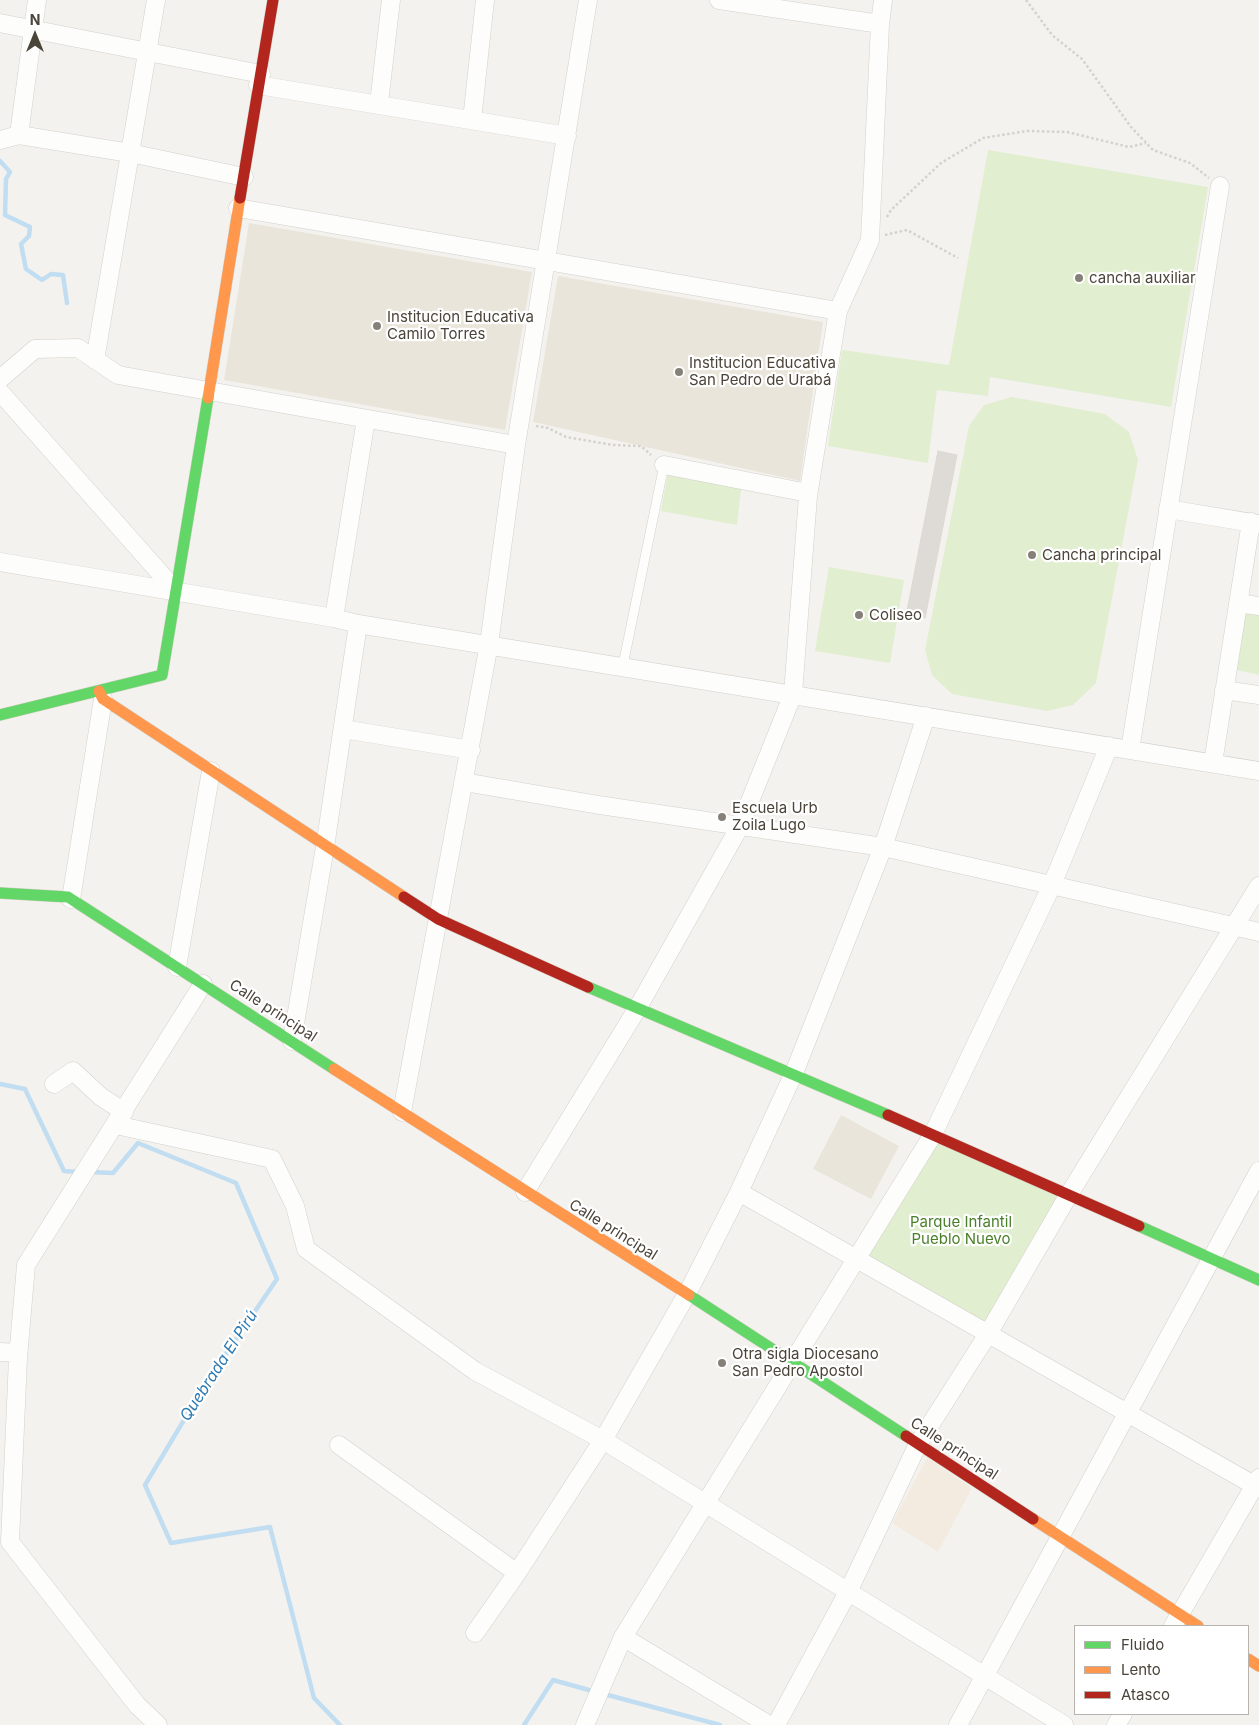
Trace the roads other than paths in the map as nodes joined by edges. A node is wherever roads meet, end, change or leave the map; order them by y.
1 (37, 0) edge
2 (156, 0) edge
3 (273, 0) edge
4 (391, 0) edge
5 (485, 0) edge
6 (588, 0) edge
7 (719, 0) edge
8 (883, 0) edge
9 (0, 23) edge
10 (880, 24) junction
11 (32, 29) junction
12 (147, 52) junction
13 (260, 79) junction
14 (378, 103) junction
15 (472, 120) junction
16 (19, 136) junction
17 (567, 136) junction
18 (0, 140) edge
19 (130, 153) junction
20 (244, 177) junction
21 (1220, 186) road end
22 (238, 208) junction
23 (547, 261) junction
24 (838, 311) junction
25 (95, 360) junction
26 (0, 379) edge
27 (208, 391) junction
28 (0, 392) edge
29 (366, 419) junction
30 (516, 445) junction
31 (664, 465) joint
32 (808, 493) junction
33 (1168, 509) junction
34 (1255, 523) edge
35 (0, 562) edge
36 (176, 591) junction
37 (1238, 603) junction
38 (1259, 606) edge
39 (334, 618) junction
40 (358, 624) junction
41 (489, 644) junction
42 (623, 666) junction
43 (1224, 690) junction
44 (793, 694) junction
45 (101, 695) junction
46 (1259, 695) edge
47 (0, 715) edge
48 (926, 716) junction
49 (343, 729) junction
50 (1109, 746) junction
51 (470, 750) junction
52 (1130, 750) junction
53 (1213, 763) junction
54 (211, 771) junction
55 (1259, 771) edge
56 (464, 782) junction
57 (740, 826) junction
58 (325, 847) junction
59 (882, 847) junction
60 (1052, 885) junction
61 (1259, 886) edge
62 (0, 893) edge
63 (71, 899) junction
64 (438, 919) junction
65 (1234, 926) junction
66 (1259, 932) edge
67 (177, 967) junction
68 (204, 984) junction
69 (637, 1009) junction
70 (292, 1041) junction
71 (794, 1073) junction
72 (54, 1084) dead end
73 (402, 1112) junction
74 (120, 1118) junction
75 (932, 1136) junction
76 (1259, 1170) edge
77 (524, 1192) junction
78 (739, 1192) junction
79 (1068, 1196) junction
80 (855, 1258) junction
81 (1211, 1259) junction
82 (1259, 1280) edge
83 (687, 1294) junction
84 (988, 1334) junction
85 (0, 1352) edge
86 (18, 1353) junction
87 (792, 1362) junction
88 (1127, 1414) junction
89 (603, 1440) junction
90 (918, 1444) junction
91 (340, 1445) dead end
92 (1257, 1484) edge
93 (704, 1503) junction
94 (1061, 1536) junction
95 (517, 1574) junction
96 (848, 1592) junction
97 (1177, 1620) edge
98 (1194, 1625) edge
99 (475, 1633) dead end
100 (623, 1637) junction
101 (985, 1676) junction
102 (158, 1725) edge
103 (585, 1725) edge
104 (769, 1725) edge
105 (776, 1725) edge
106 (958, 1725) edge
107 (1064, 1725) edge

1 - 11 street
2 - 12 street
3 - 13 street
4 - 14 street
5 - 15 street
6 - 17 street
7 - 10 street
8 - 10 street
9 - 11 street
10 - 24 street
11 - 12 street
11 - 16 street
12 - 13 street
12 - 19 street
13 - 14 street
13 - 20 street
14 - 15 street
15 - 17 street
16 - 18 street
16 - 19 street
17 - 23 street
19 - 20 street
19 - 25 street
20 - 22 street
21 - 33 street
22 - 23 street
22 - 27 street
23 - 24 street
23 - 30 street
24 - 32 street
25 - 26 street
25 - 27 street
27 - 29 street
27 - 36 street
28 - 36 street
29 - 30 street
29 - 39 street
30 - 41 street
31 - 32 street
31 - 42 lane
32 - 44 street
33 - 34 street
33 - 52 street
34 - 37 street
35 - 36 street
36 - 39 street
36 - 45 street
37 - 38 street
37 - 43 street
39 - 40 street
40 - 41 street
40 - 49 street
41 - 42 street
41 - 51 street
42 - 44 street
43 - 46 street
43 - 53 street
44 - 48 street
44 - 57 street
45 - 47 street
45 - 54 street
45 - 63 street
48 - 50 street
48 - 59 street
49 - 51 street
49 - 58 street
50 - 52 street
50 - 60 street
51 - 56 street
52 - 53 street
53 - 55 street
54 - 58 street
54 - 67 street
56 - 57 street
56 - 64 street
57 - 59 street
57 - 69 street
58 - 64 street
58 - 70 street
59 - 60 street
59 - 71 street
60 - 65 street
60 - 75 street
61 - 65 street
62 - 63 street, Calle principal
63 - 67 street, Calle principal
64 - 69 street
64 - 73 street
65 - 66 street
65 - 79 street
67 - 68 street, Calle principal
68 - 70 street, Calle principal
68 - 74 street
69 - 71 street
69 - 77 street
70 - 73 street, Calle principal
71 - 75 street
71 - 78 street
72 - 74 street
73 - 77 street, Calle principal
74 - 86 street
74 - 89 street
75 - 79 street
75 - 80 street
76 - 81 street
77 - 83 street, Calle principal
78 - 80 street
78 - 83 street
79 - 81 street
79 - 84 street
80 - 84 street
80 - 87 street
81 - 82 street
81 - 88 street
83 - 87 street, Calle principal
83 - 89 street
84 - 88 street
84 - 90 street
85 - 86 street
86 - 102 street
87 - 90 street, Calle principal
87 - 93 street
88 - 92 street
88 - 94 street
89 - 93 street
89 - 95 street
90 - 94 street, Calle principal
90 - 96 street
91 - 95 street
92 - 97 street
93 - 96 street
93 - 100 street
94 - 97 street, Calle principal
94 - 101 street
95 - 99 street
96 - 101 street
96 - 105 street
97 - 98 street, Calle principal
100 - 103 street
100 - 104 street
101 - 106 street
101 - 107 street

